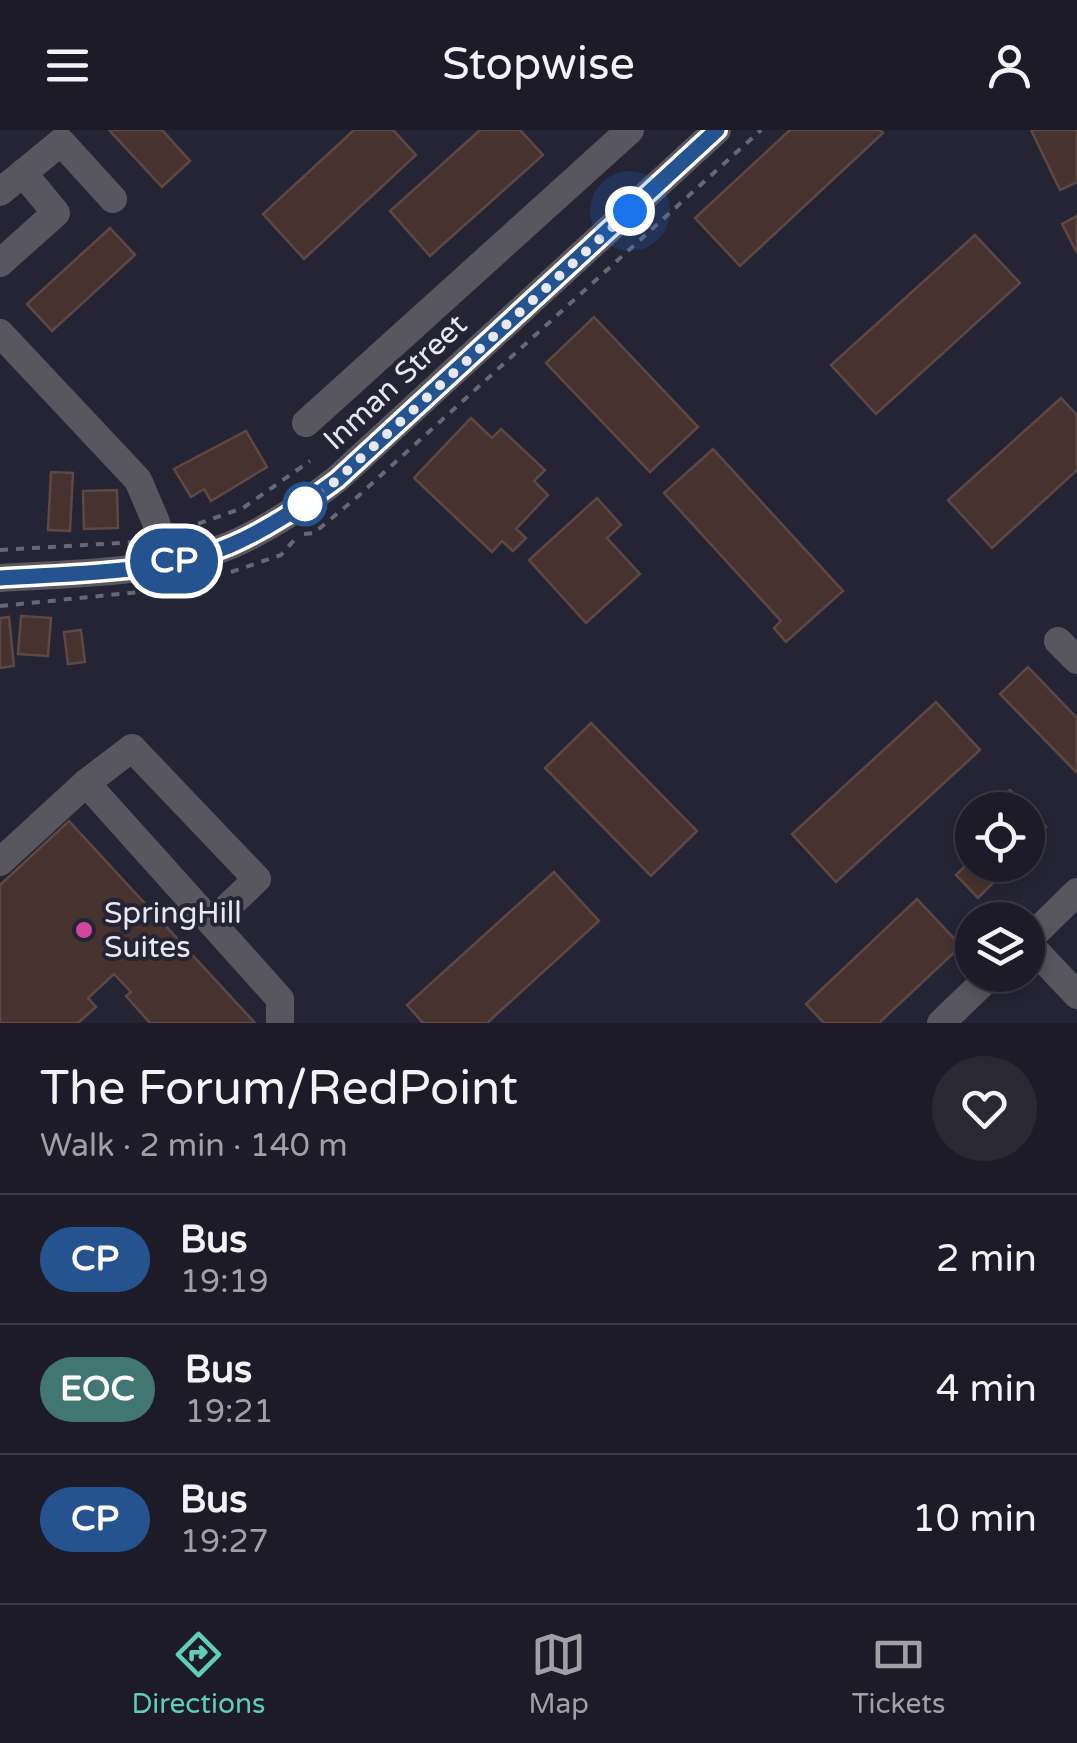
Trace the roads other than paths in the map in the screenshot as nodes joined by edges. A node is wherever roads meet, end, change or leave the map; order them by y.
1 (630, 130) edge
2 (717, 130) edge
3 (24, 172) junction
4 (0, 192) edge
5 (113, 200) dead end
6 (0, 263) edge
7 (0, 334) edge
8 (306, 423) dead end
9 (165, 562) junction
10 (0, 578) edge
11 (86, 783) junction
12 (0, 862) edge
13 (1077, 892) edge
14 (212, 922) junction
15 (1045, 924) edge
16 (1045, 960) edge
17 (976, 992) edge
18 (1077, 995) edge
19 (951, 1020) edge
20 (280, 1023) edge

1 - 8 street
2 - 9 street, Inman Street
3 - 4 street
3 - 5 street
3 - 6 street
7 - 9 street
9 - 10 street, Inman Street
11 - 12 street
11 - 14 street
11 - 14 street
13 - 15 street
14 - 20 street
16 - 18 street
17 - 19 street

